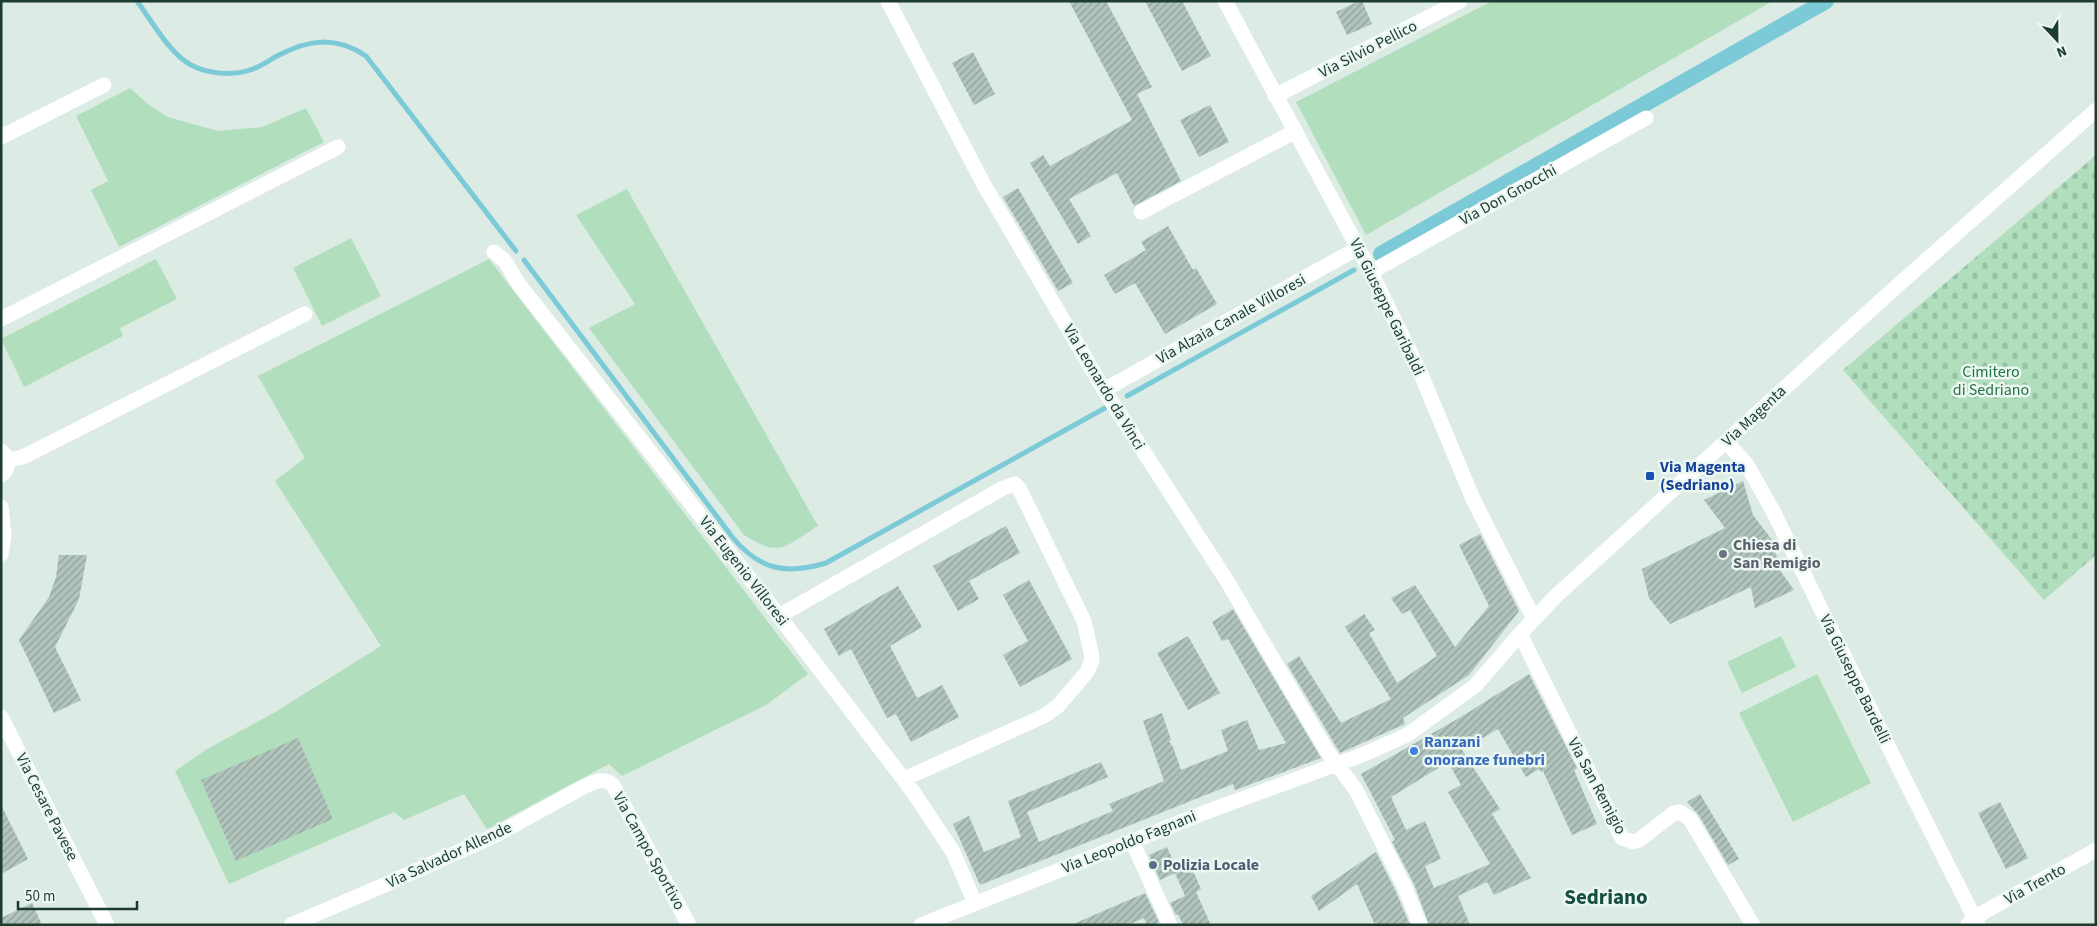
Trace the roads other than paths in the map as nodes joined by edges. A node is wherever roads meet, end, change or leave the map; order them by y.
1 (888, 1) edge
2 (1225, 1) edge
3 (1460, 1) edge
4 (104, 85) dead end
5 (1275, 96) junction
6 (2096, 110) edge
7 (1646, 118) dead end
8 (1294, 132) junction
9 (1, 137) edge
10 (338, 147) dead end
11 (1141, 212) dead end
12 (1358, 248) junction
13 (494, 252) dead end
14 (1371, 272) junction
15 (305, 314) dead end
16 (1, 319) edge
17 (1104, 390) junction
18 (1727, 442) junction
19 (4, 456) edge
20 (1, 475) edge
21 (1, 507) edge
22 (1, 554) edge
23 (779, 616) junction
24 (1534, 619) junction
25 (1520, 634) junction
26 (1, 717) edge
27 (1338, 763) junction
28 (904, 779) junction
29 (606, 781) joint
30 (1132, 841) junction
31 (2096, 850) edge
32 (975, 903) junction
33 (1973, 923) edge
34 (107, 925) edge
35 (290, 925) edge
36 (689, 925) edge
37 (921, 925) edge
38 (1170, 925) edge
39 (1420, 925) edge
40 (1753, 925) edge

1 - 17 street, Via Leonardo da Vinci
2 - 5 street, Via Giuseppe Garibaldi
3 - 5 street, Via Silvio Pellico
4 - 9 street
5 - 8 street, Via Giuseppe Garibaldi
6 - 18 street, Via Magenta
7 - 14 street, Via Don Gnocchi
8 - 11 street
8 - 12 street, Via Giuseppe Garibaldi
10 - 16 street
12 - 14 street, Via Giuseppe Garibaldi
12 - 17 street, Via Alzaia Canale Villoresi
13 - 23 street, Via Eugenio Villoresi
14 - 24 street, Via Giuseppe Garibaldi
15 - 19 street
17 - 27 street, Via Leonardo da Vinci
18 - 24 street, Via Magenta
18 - 33 street, Via Giuseppe Bardelli
19 - 20 street
21 - 22 street
23 - 28 street, Via Eugenio Villoresi
23 - 28 street
24 - 25 street, Via Magenta
25 - 27 street, Via Magenta
25 - 40 street, Via San Remigio
26 - 34 street, Via Cesare Pavese
27 - 30 street, Via Leopoldo Fagnani
27 - 39 street, Via Leonardo da Vinci
28 - 32 street, Via Eugenio Villoresi
29 - 35 street, Via Salvador Allende
29 - 36 street, Via Campo Sportivo
30 - 32 street, Via Leopoldo Fagnani
30 - 38 street
31 - 33 street, Via Trento
32 - 37 street, Via Leopoldo Fagnani

